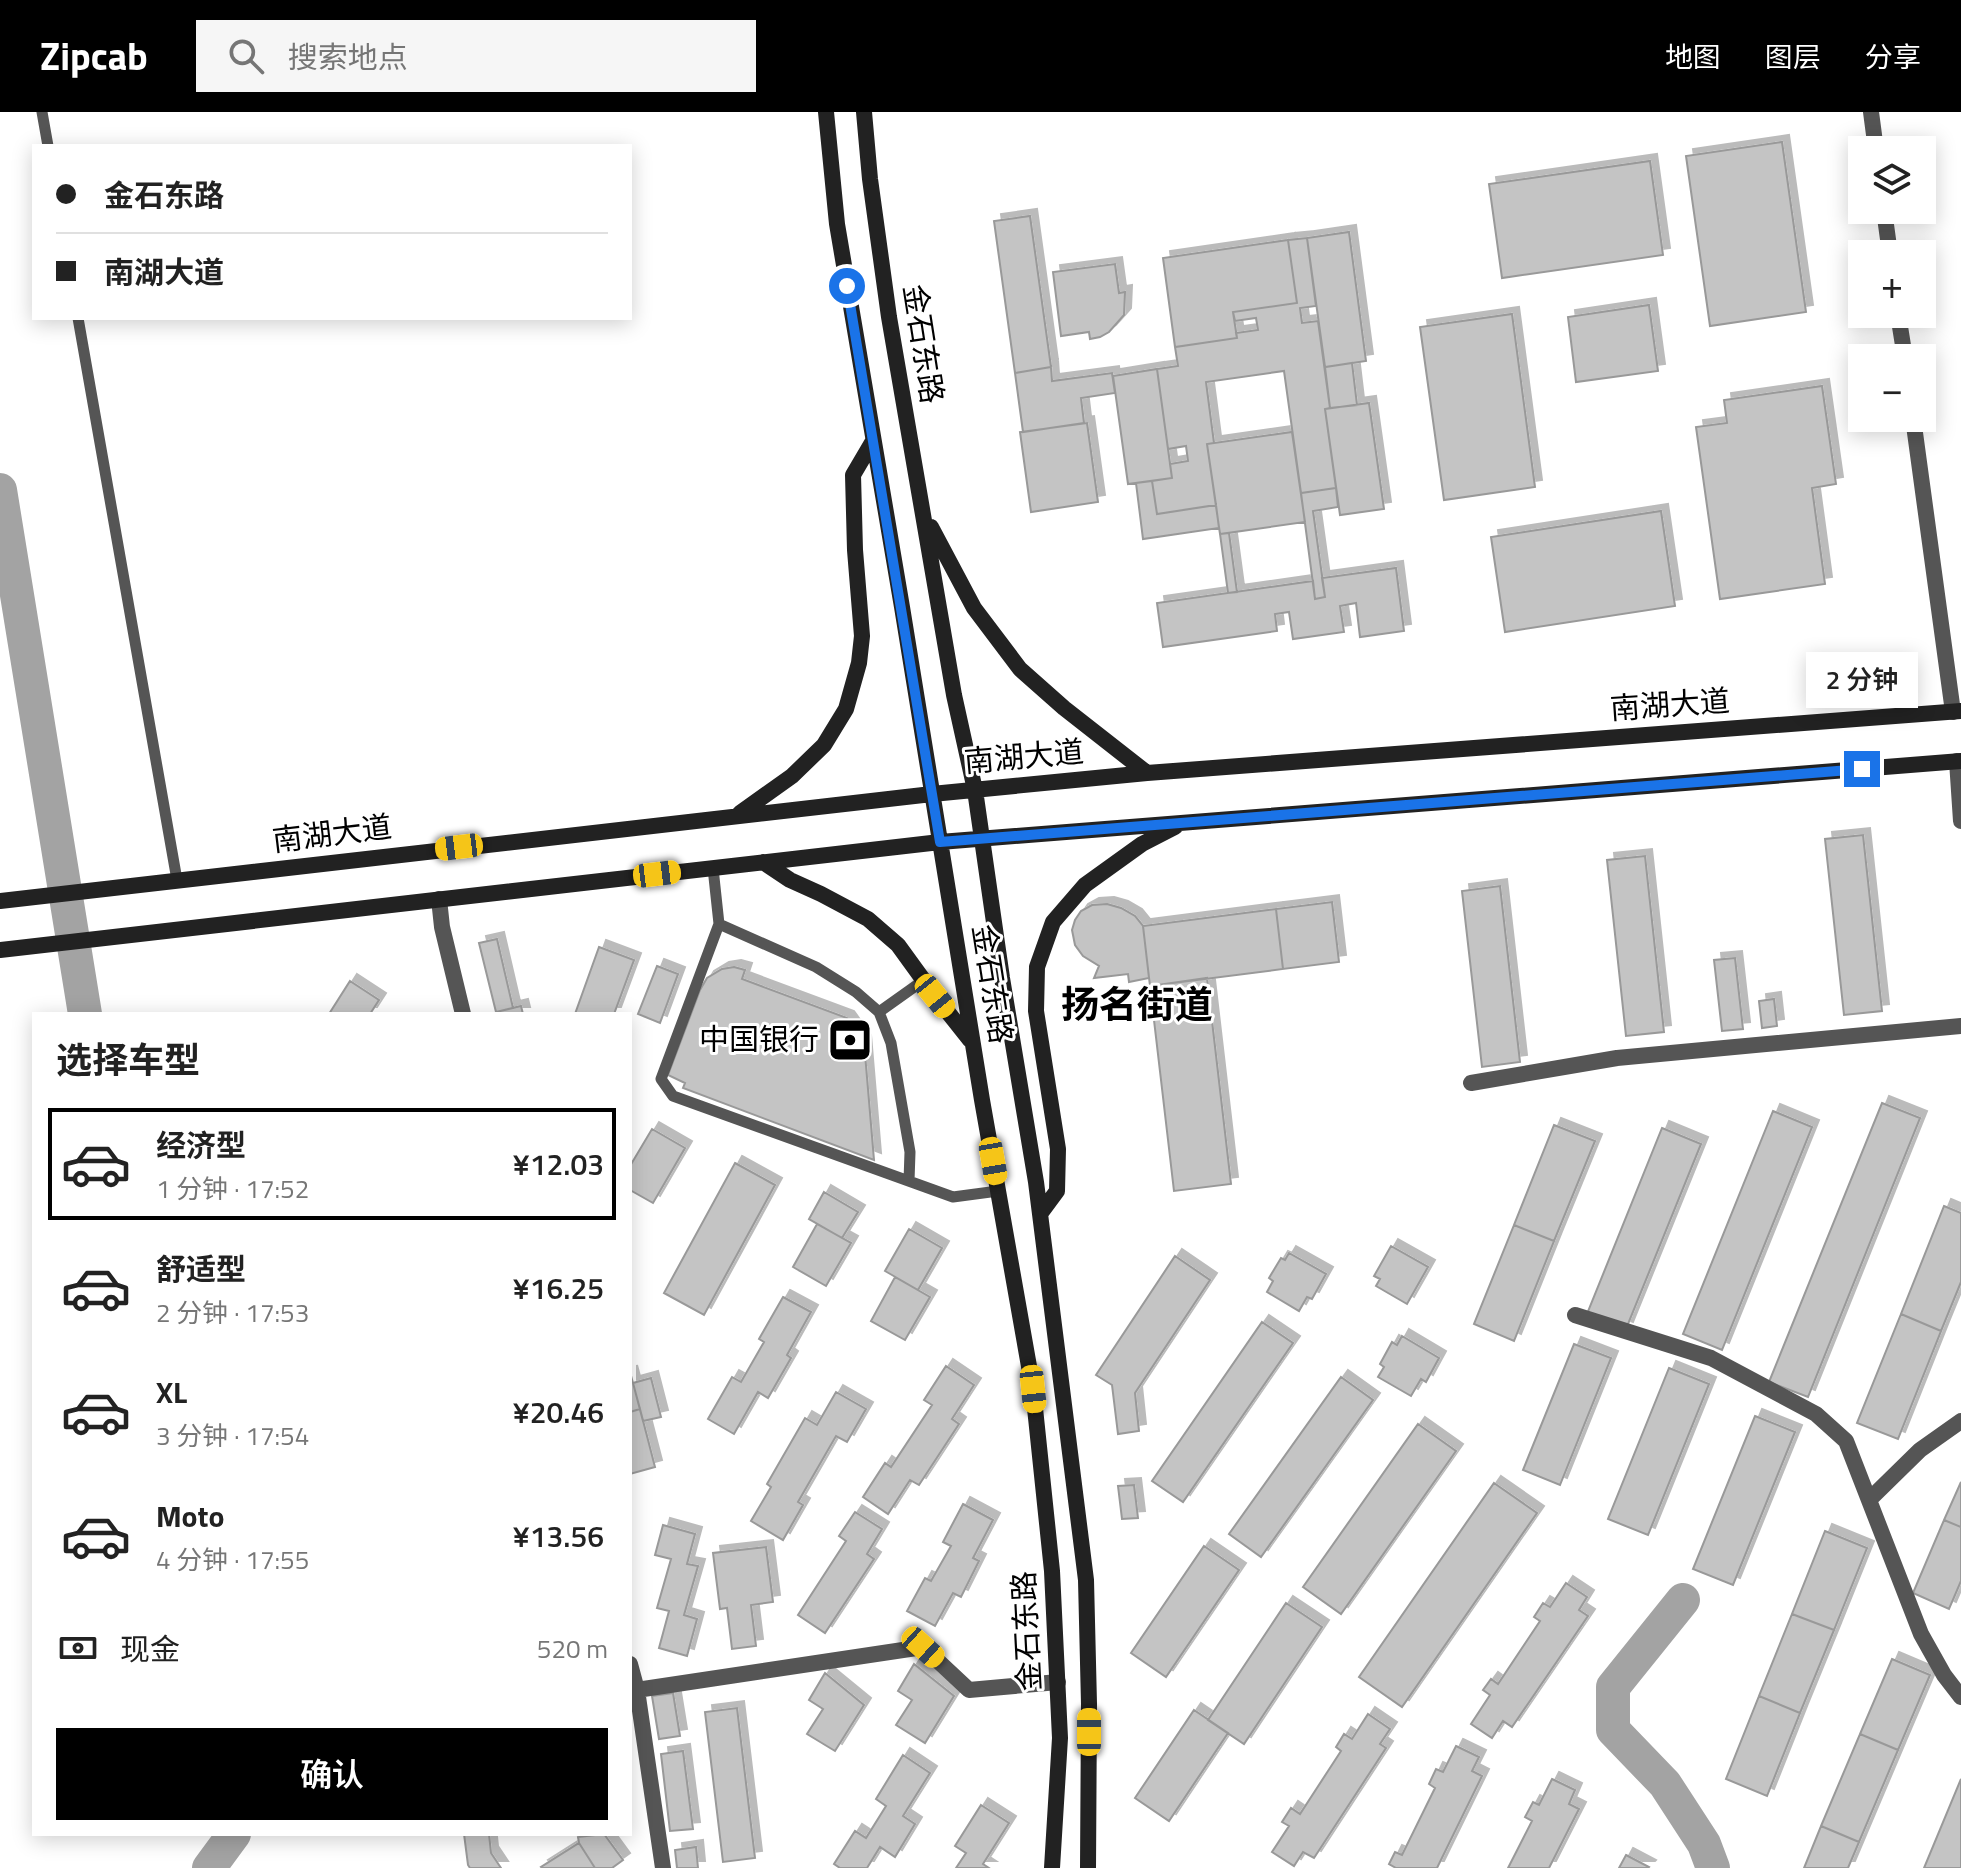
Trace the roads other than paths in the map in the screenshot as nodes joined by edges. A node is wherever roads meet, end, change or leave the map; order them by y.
1 (42, 112) edge
2 (826, 112) edge
3 (864, 112) edge
4 (1871, 112) edge
5 (1874, 136) edge
6 (48, 144) edge
7 (78, 320) edge
8 (1915, 432) edge
9 (873, 441) junction
10 (923, 512) junction
11 (1957, 712) edge
12 (1959, 761) edge
13 (1147, 773) junction
14 (975, 790) junction
15 (932, 794) junction
16 (737, 816) junction
17 (1961, 821) edge
18 (1183, 823) junction
19 (982, 839) junction
20 (940, 842) junction
21 (763, 862) junction
22 (713, 868) junction
23 (177, 880) junction
24 (439, 899) junction
25 (0, 901) edge
26 (719, 924) junction
27 (0, 950) edge
28 (924, 980) junction
29 (463, 1012) edge
30 (879, 1012) junction
31 (1961, 1026) edge
32 (973, 1043) junction
33 (1471, 1083) dead end
34 (909, 1181) junction
35 (998, 1191) junction
36 (1040, 1214) junction
37 (1575, 1315) dead end
38 (1961, 1421) edge
39 (1870, 1499) junction
40 (1058, 1682) junction
41 (634, 1690) edge
42 (1961, 1697) edge
43 (663, 1868) edge
44 (1052, 1868) edge
45 (1088, 1868) edge

1 - 6 lane
2 - 9 main road, 金石东路
3 - 10 main road, 金石东路
4 - 5 street
7 - 23 lane
8 - 11 street
9 - 15 main road, 金石东路
9 - 16 main road
10 - 13 main road
10 - 14 main road, 金石东路
11 - 13 main road, 南湖大道
12 - 17 street
12 - 18 main road
13 - 14 main road, 南湖大道
14 - 15 main road, 南湖大道
14 - 19 main road, 金石东路
15 - 16 main road, 南湖大道
15 - 20 main road, 金石东路
16 - 23 main road, 南湖大道
18 - 19 main road
18 - 36 main road
19 - 20 main road
19 - 36 main road, 金石东路
20 - 21 main road
20 - 32 main road, 金石东路
21 - 22 main road
21 - 28 main road
22 - 24 main road
22 - 26 lane
23 - 25 main road, 南湖大道
24 - 27 main road
24 - 29 street
26 - 30 lane
26 - 34 lane
28 - 30 lane
28 - 32 main road
30 - 34 lane
31 - 33 street
32 - 35 main road, 金石东路
34 - 35 lane
35 - 40 main road, 金石东路
36 - 45 main road, 金石东路
37 - 39 street
38 - 39 street
39 - 42 street
40 - 41 street
40 - 44 main road, 金石东路
41 - 43 street

